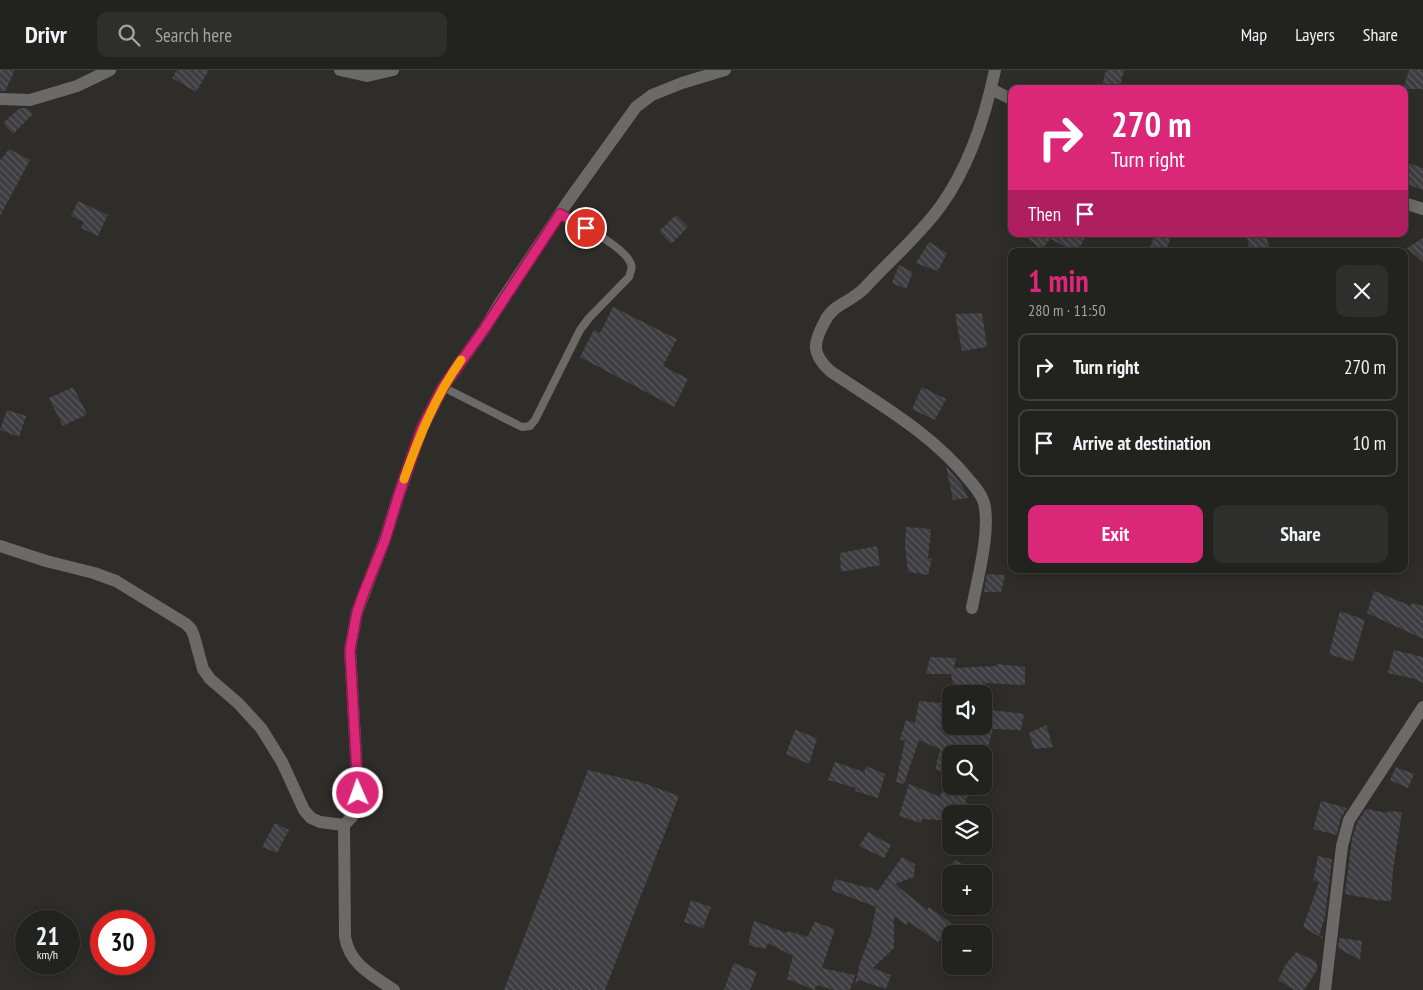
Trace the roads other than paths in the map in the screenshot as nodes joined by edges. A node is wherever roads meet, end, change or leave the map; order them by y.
1 (110, 70) edge
2 (340, 70) edge
3 (393, 70) edge
4 (724, 70) edge
5 (995, 70) edge
6 (991, 89) junction
7 (1008, 98) edge
8 (0, 99) edge
9 (1408, 203) edge
10 (1423, 209) edge
11 (560, 214) junction
12 (443, 387) junction
13 (0, 546) edge
14 (972, 608) dead end
15 (1423, 707) edge
16 (344, 826) junction
17 (394, 990) edge
18 (1325, 990) edge

1 - 8 street
2 - 3 street
4 - 11 street
5 - 6 street
6 - 7 street
6 - 14 street
9 - 10 street
11 - 12 street
11 - 12 lane
12 - 16 street
13 - 16 street
15 - 18 street
16 - 17 street

